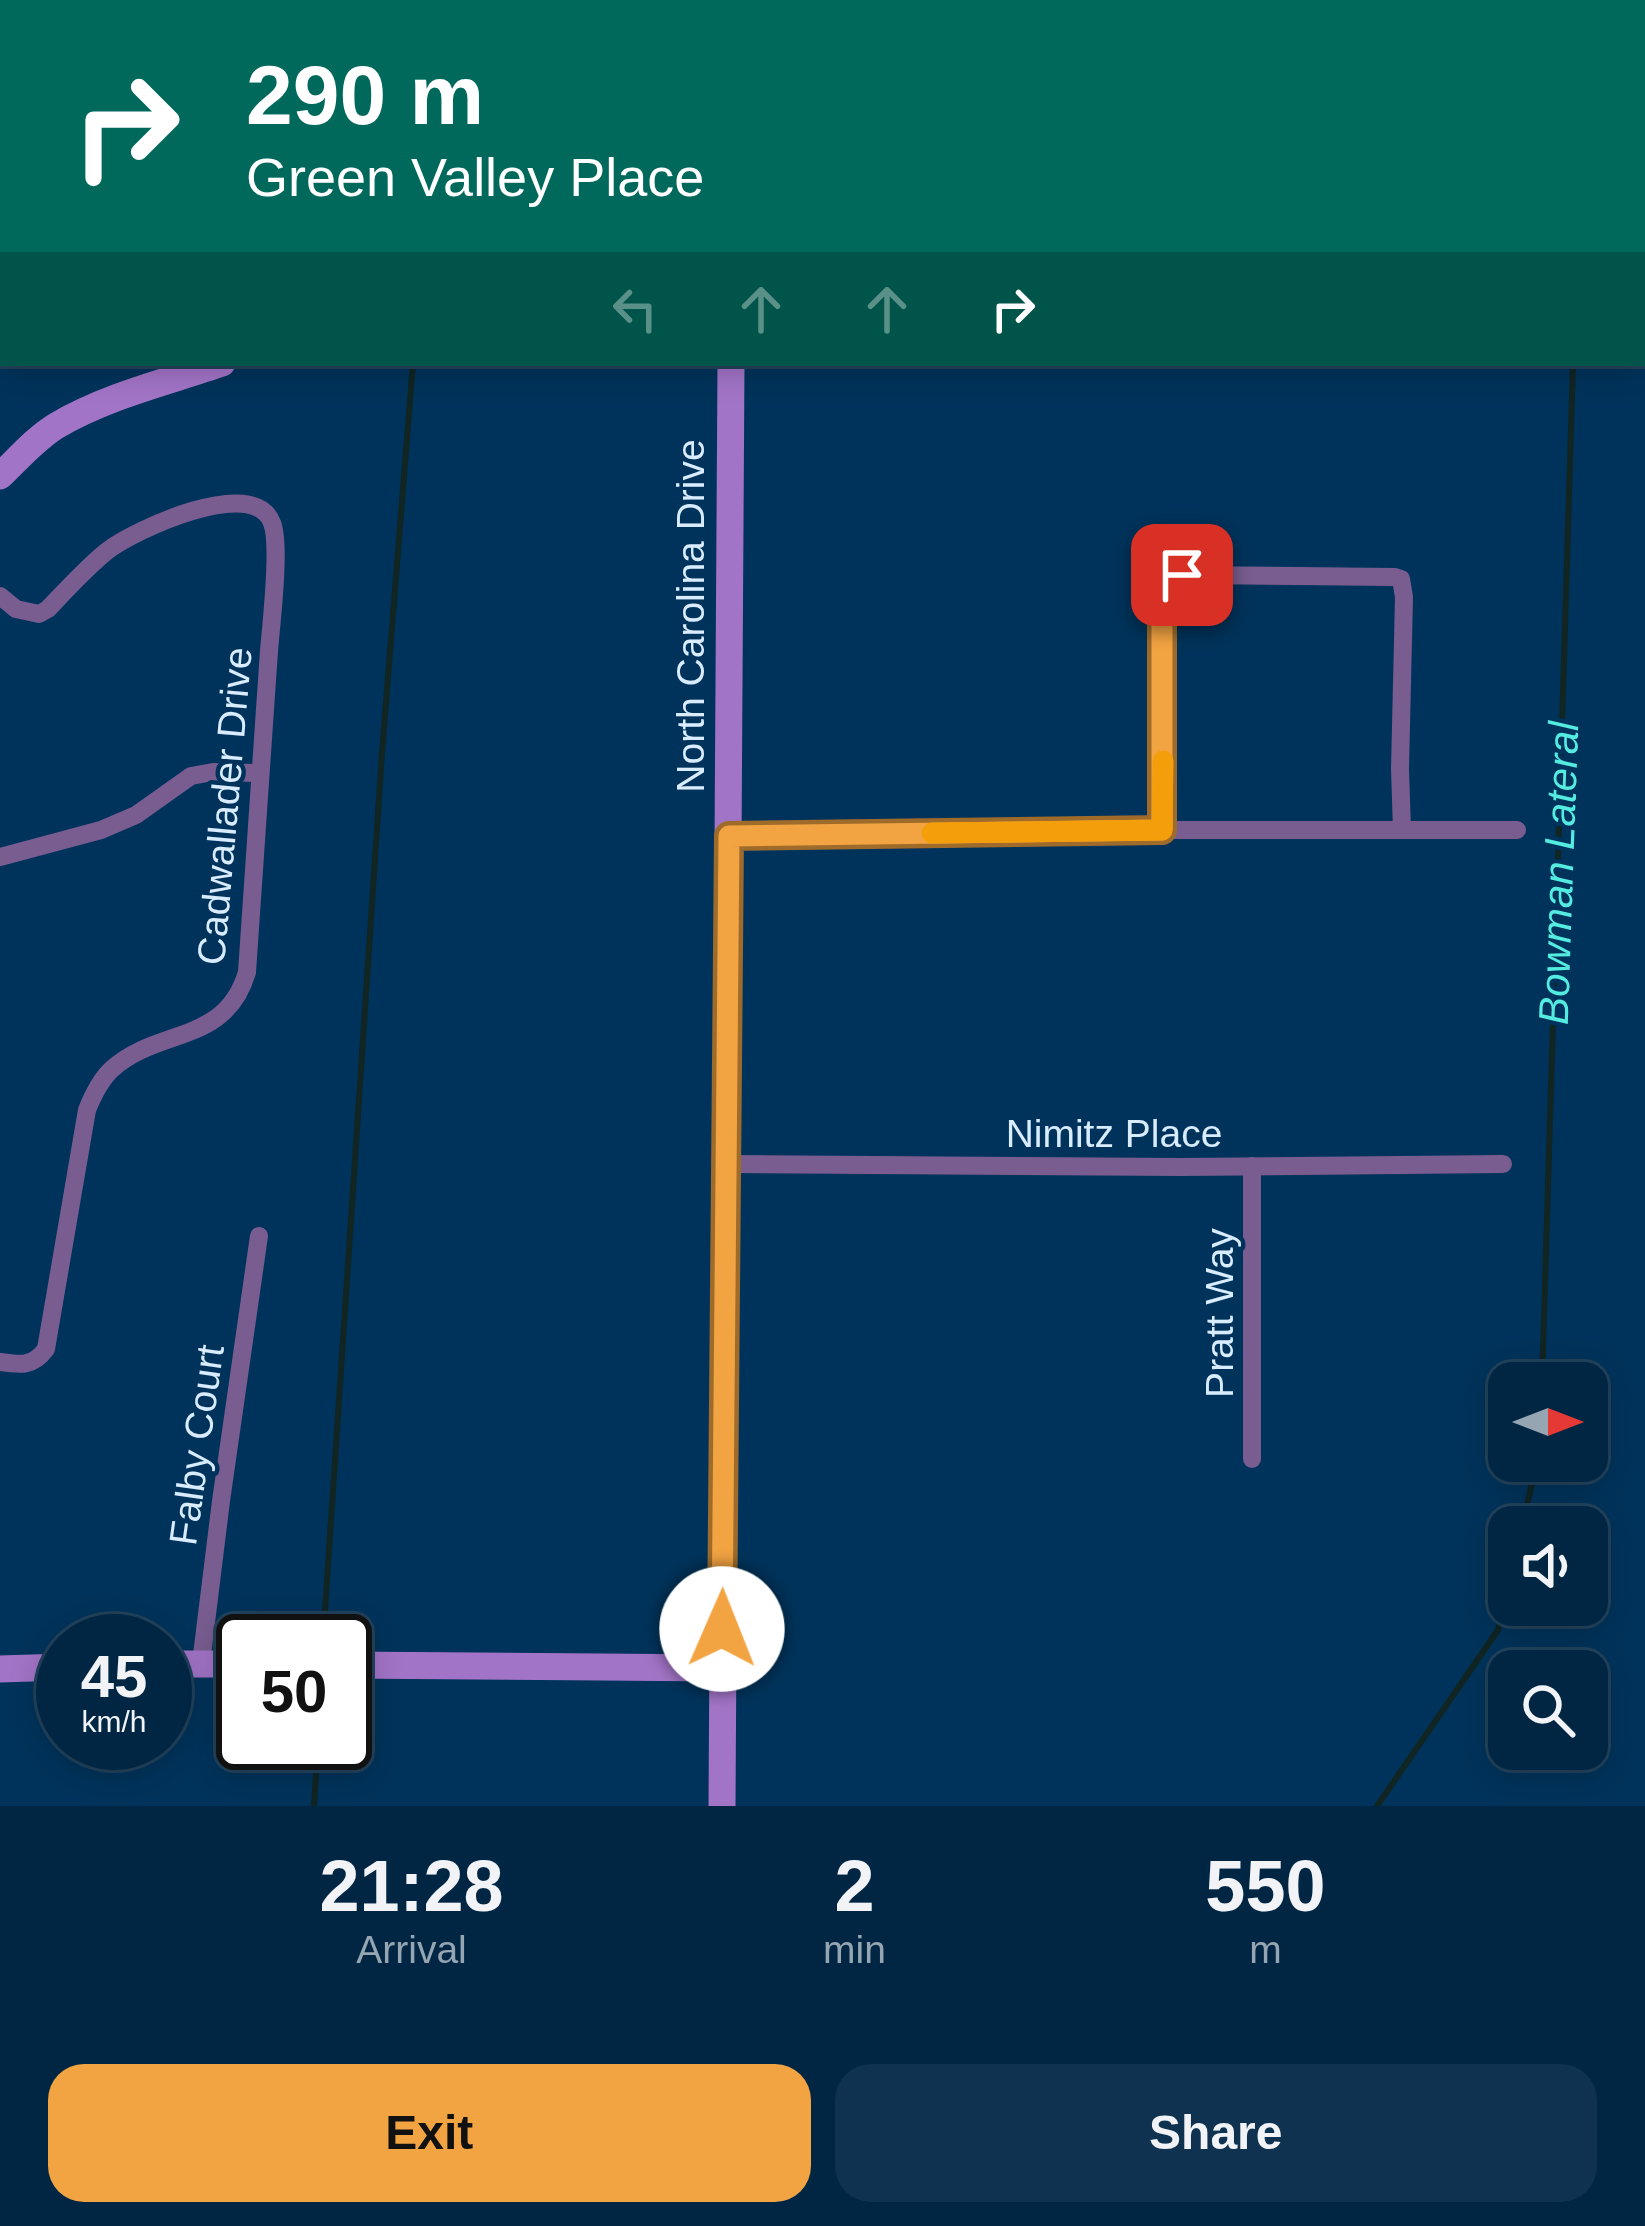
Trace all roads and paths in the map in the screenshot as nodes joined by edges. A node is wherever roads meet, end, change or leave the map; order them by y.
1 (213, 366) edge
2 (731, 366) edge
3 (0, 476) edge
4 (0, 596) edge
5 (260, 773) junction
6 (1162, 830) junction
7 (1402, 830) junction
8 (1517, 830) dead end
9 (729, 836) junction
10 (0, 857) edge
11 (726, 1164) junction
12 (1503, 1164) dead end
13 (1252, 1166) junction
14 (259, 1236) dead end
15 (0, 1362) edge
16 (1252, 1459) dead end
17 (192, 1663) edge
18 (201, 1663) junction
19 (216, 1663) edge
20 (372, 1665) edge
21 (36, 1668) edge
22 (722, 1668) junction
23 (0, 1669) edge
24 (722, 1806) edge

1 - 3 main road
2 - 9 main road, North Carolina Drive
4 - 5 street, Cadwallader Drive
5 - 10 street
5 - 15 street, Cadwallader Drive
6 - 7 street
6 - 7 street
6 - 9 street
7 - 8 street
9 - 11 main road, North Carolina Drive
11 - 13 street, Nimitz Place
11 - 22 main road, North Carolina Drive
12 - 13 street, Nimitz Place
13 - 16 street, Pratt Way
14 - 18 street, Falby Court
17 - 18 main road
18 - 19 main road
20 - 22 main road
21 - 23 main road
22 - 24 main road, North Carolina Drive

